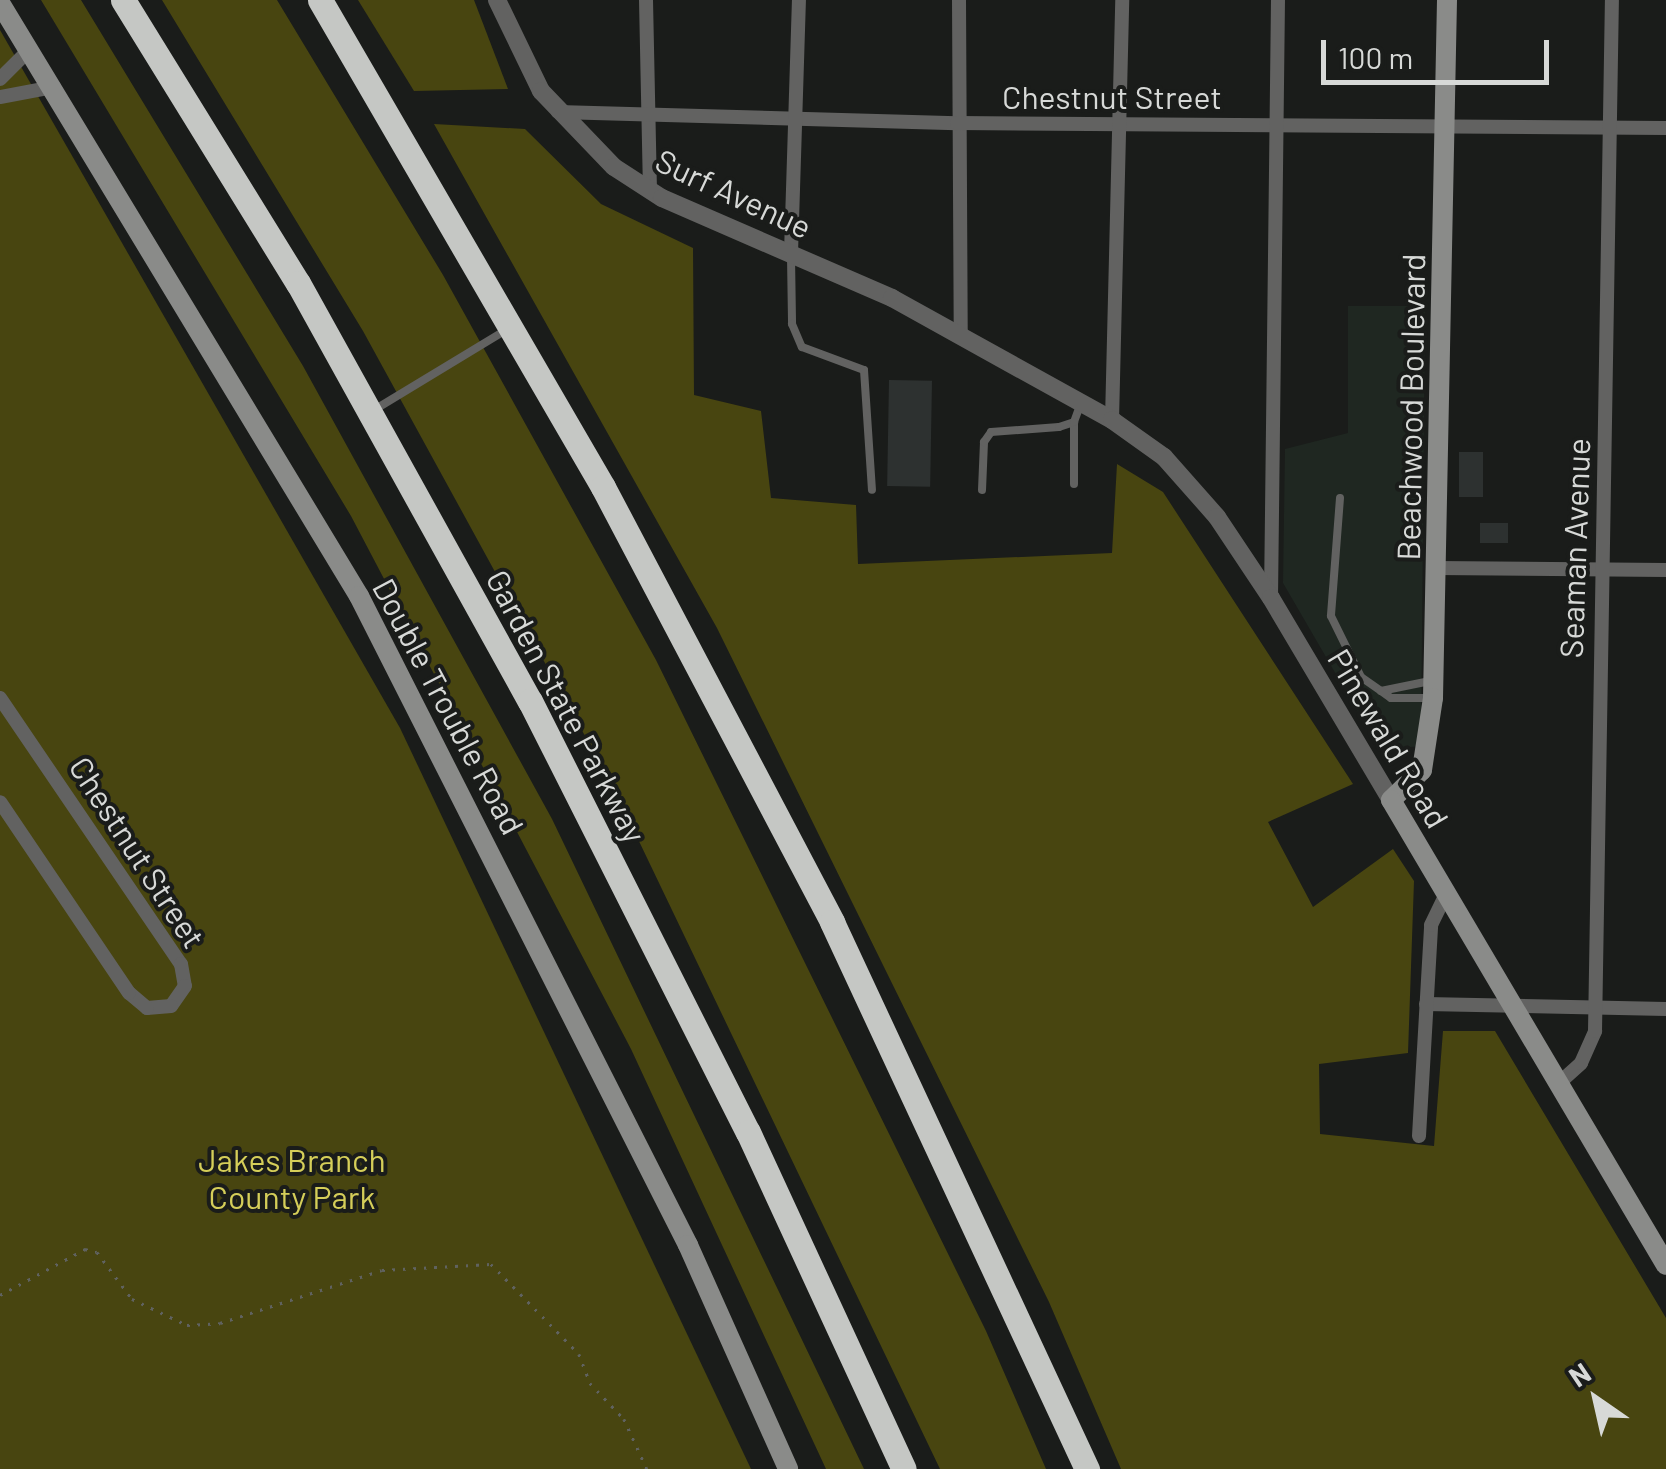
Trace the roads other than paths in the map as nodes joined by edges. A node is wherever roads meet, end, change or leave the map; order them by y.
1 (123, 0) edge
2 (320, 0) edge
3 (496, 0) edge
4 (646, 0) edge
5 (799, 0) edge
6 (959, 0) edge
7 (1122, 0) edge
8 (1278, 0) edge
9 (1446, 0) edge
10 (1612, 0) edge
11 (0, 3) edge
12 (29, 50) junction
13 (0, 80) edge
14 (54, 87) junction
15 (0, 97) edge
16 (558, 112) junction
17 (648, 115) junction
18 (798, 119) junction
19 (958, 123) junction
20 (1122, 124) junction
21 (1277, 124) junction
22 (1446, 126) junction
23 (1611, 127) junction
24 (1666, 128) edge
25 (650, 190) junction
26 (792, 253) junction
27 (513, 326) junction
28 (961, 337) junction
29 (1080, 403) junction
30 (370, 412) junction
31 (1112, 420) junction
32 (1074, 422) junction
33 (1074, 484) dead end
34 (872, 490) dead end
35 (982, 490) dead end
36 (1340, 498) dead end
37 (1436, 568) junction
38 (1602, 570) junction
39 (1666, 570) edge
40 (1271, 598) junction
41 (1433, 689) junction
42 (1380, 691) junction
43 (0, 698) edge
44 (1391, 800) junction
45 (0, 802) edge
46 (1446, 894) junction
47 (1426, 1004) junction
48 (1511, 1006) junction
49 (1596, 1009) junction
50 (1666, 1009) edge
51 (1558, 1084) junction
52 (1418, 1136) dead end
53 (1666, 1265) edge
54 (788, 1469) edge
55 (904, 1469) edge
56 (1087, 1469) edge

1 - 30 highway, Garden State Parkway
2 - 27 highway
3 - 16 street, Surf Avenue
4 - 17 street
5 - 18 street
6 - 19 street
7 - 20 street
8 - 21 street
9 - 22 main road, Beachwood Boulevard
10 - 23 street, Seaman Avenue
11 - 12 main road, Double Trouble Road
12 - 13 street
12 - 14 main road, Double Trouble Road
14 - 15 street
14 - 54 main road, Double Trouble Road
16 - 17 street, Chestnut Street
16 - 25 street, Surf Avenue
17 - 18 street, Chestnut Street
17 - 25 street
18 - 19 street, Chestnut Street
18 - 26 street
19 - 20 street, Chestnut Street
19 - 28 street
20 - 21 street, Chestnut Street
20 - 31 street
21 - 22 street, Chestnut Street
21 - 40 street
22 - 23 street, Chestnut Street
22 - 37 main road, Beachwood Boulevard
23 - 24 street, Chestnut Street
23 - 38 street, Seaman Avenue
25 - 26 street, Surf Avenue
26 - 28 street, Surf Avenue
26 - 34 lane
27 - 30 lane
27 - 56 highway
28 - 29 street, Pinewald Road
29 - 31 street, Pinewald Road
29 - 32 lane
30 - 55 highway, Garden State Parkway
31 - 40 street, Pinewald Road
32 - 33 lane
32 - 35 lane
36 - 42 lane
37 - 38 street
37 - 41 main road, Beachwood Boulevard
38 - 39 street
38 - 49 street, Seaman Avenue
40 - 44 street, Pinewald Road
41 - 42 lane
41 - 42 lane
41 - 44 main road, Beachwood Boulevard
43 - 45 street, Chestnut Street
44 - 46 main road, Pinewald Road
46 - 47 street
46 - 48 main road, Pinewald Road
47 - 48 street
47 - 52 street
48 - 49 street
48 - 51 main road, Pinewald Road
49 - 50 street
49 - 51 street, Seaman Avenue
51 - 53 main road, Pinewald Road

